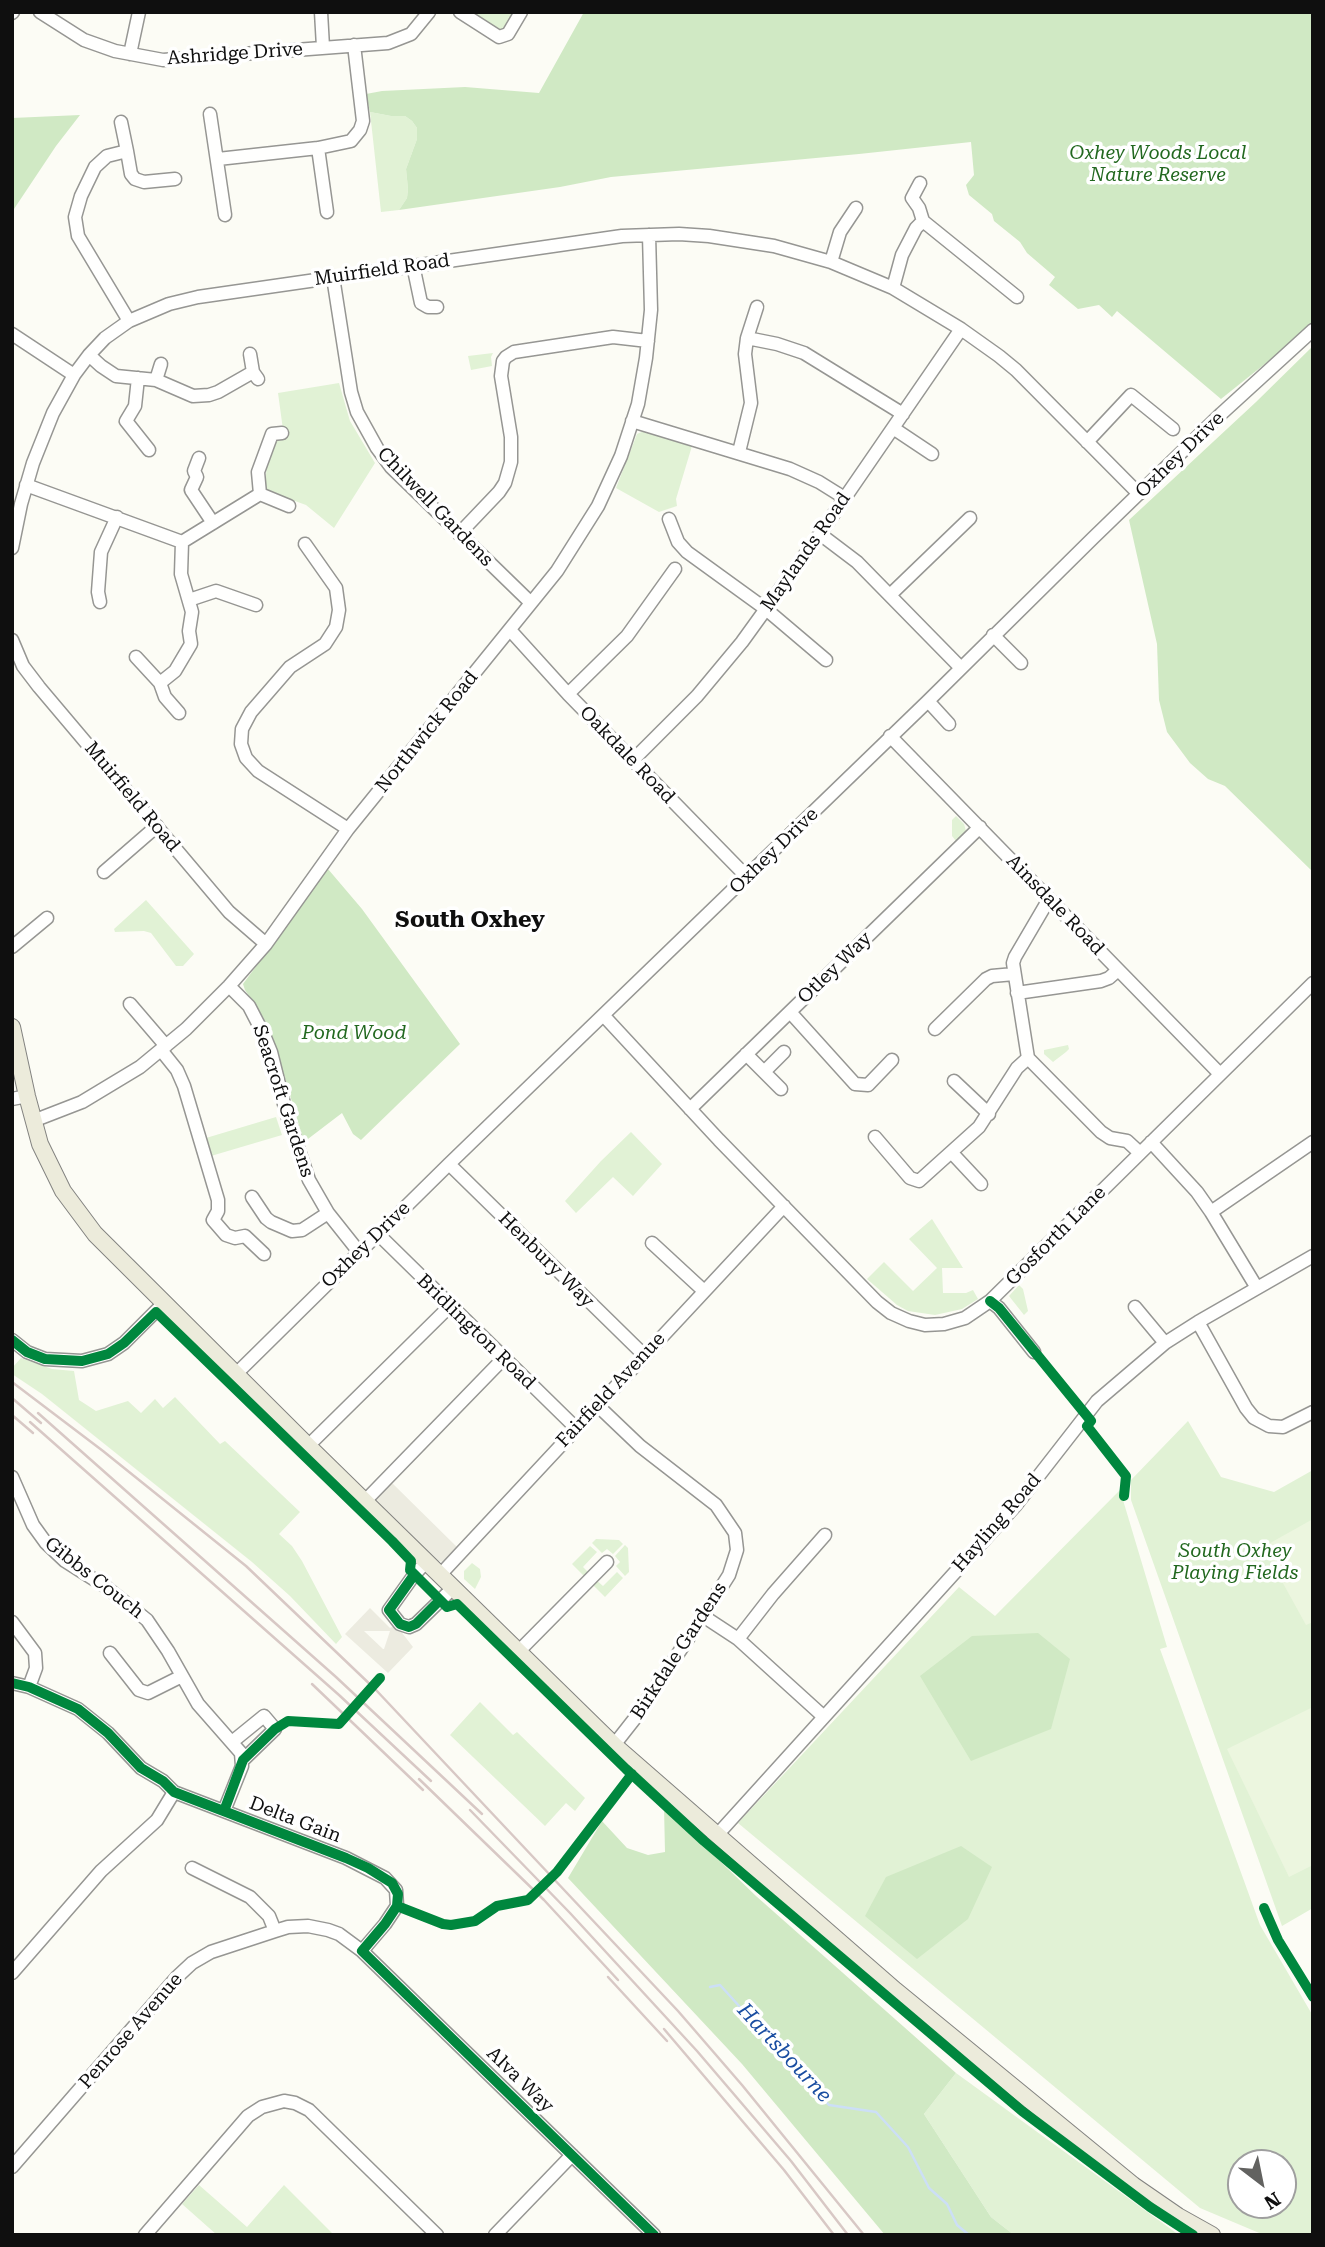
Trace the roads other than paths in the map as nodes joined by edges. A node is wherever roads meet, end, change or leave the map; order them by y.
1 (40, 12) edge
2 (139, 12) edge
3 (321, 12) edge
4 (429, 12) edge
5 (460, 12) edge
6 (521, 12) edge
7 (354, 45) junction
8 (323, 47) junction
9 (130, 54) junction
10 (210, 114) dead end
11 (121, 122) dead end
12 (318, 148) junction
13 (127, 151) junction
14 (218, 159) junction
15 (175, 179) dead end
16 (920, 183) dead end
17 (856, 208) dead end
18 (327, 212) dead end
19 (225, 215) dead end
20 (923, 221) junction
21 (649, 235) junction
22 (831, 262) junction
23 (413, 265) junction
24 (333, 277) junction
25 (893, 288) junction
26 (1017, 297) dead end
27 (437, 307) dead end
28 (757, 307) dead end
29 (129, 321) junction
30 (961, 328) junction
31 (1313, 330) edge
32 (12, 334) edge
33 (747, 338) junction
34 (648, 341) junction
35 (250, 354) dead end
36 (89, 355) junction
37 (161, 364) dead end
38 (74, 375) junction
39 (138, 378) junction
40 (156, 380) junction
41 (903, 414) junction
42 (632, 421) junction
43 (893, 428) junction
44 (1173, 429) dead end
45 (282, 433) dead end
46 (1087, 442) junction
47 (149, 450) dead end
48 (739, 452) junction
49 (932, 454) dead end
50 (200, 458) dead end
51 (26, 485) junction
52 (260, 494) junction
53 (1139, 494) junction
54 (844, 497) junction
55 (17, 502) edge
56 (289, 506) dead end
57 (117, 517) junction
58 (970, 518) dead end
59 (669, 519) dead end
60 (213, 523) junction
61 (459, 534) junction
62 (820, 534) junction
63 (182, 542) junction
64 (305, 544) dead end
65 (12, 548) edge
66 (675, 569) dead end
67 (890, 594) junction
68 (189, 600) junction
69 (100, 602) dead end
70 (530, 602) junction
71 (256, 605) dead end
72 (767, 610) junction
73 (510, 631) junction
74 (993, 635) junction
75 (12, 640) edge
76 (136, 657) dead end
77 (826, 660) dead end
78 (1021, 663) dead end
79 (960, 667) junction
80 (160, 683) junction
81 (568, 694) junction
82 (928, 701) junction
83 (179, 713) dead end
84 (949, 724) dead end
85 (890, 736) junction
86 (632, 761) junction
87 (156, 825) junction
88 (980, 827) junction
89 (348, 830) junction
90 (104, 872) dead end
91 (747, 877) junction
92 (1049, 899) junction
93 (47, 918) dead end
94 (266, 944) junction
95 (12, 947) edge
96 (1118, 970) junction
97 (1014, 974) junction
98 (1313, 983) edge
99 (229, 986) junction
100 (1017, 993) junction
101 (130, 1004) dead end
102 (790, 1012) junction
103 (604, 1016) junction
104 (12, 1027) edge
105 (935, 1030) dead end
106 (164, 1048) junction
107 (784, 1052) dead end
108 (746, 1054) junction
109 (1028, 1058) junction
110 (892, 1060) dead end
111 (764, 1072) junction
112 (1220, 1074) junction
113 (954, 1081) dead end
114 (782, 1089) dead end
115 (20, 1097) edge
116 (690, 1109) junction
117 (989, 1114) junction
118 (33, 1121) junction
119 (875, 1138) dead end
120 (1151, 1142) junction
121 (1313, 1142) edge
122 (952, 1153) junction
123 (1140, 1153) junction
124 (449, 1164) junction
125 (981, 1184) dead end
126 (252, 1197) dead end
127 (784, 1206) junction
128 (1211, 1212) junction
129 (327, 1213) junction
130 (377, 1234) junction
131 (652, 1243) dead end
132 (359, 1252) junction
133 (264, 1254) dead end
134 (1313, 1256) edge
135 (1257, 1287) junction
136 (704, 1291) junction
137 (990, 1301) junction
138 (164, 1303) junction
139 (450, 1306) junction
140 (1135, 1307) dead end
141 (1198, 1322) junction
142 (12, 1340) edge
143 (1165, 1343) junction
144 (1034, 1352) dead end
145 (644, 1355) junction
146 (503, 1359) junction
147 (237, 1373) junction
148 (597, 1405) junction
149 (1313, 1412) edge
150 (576, 1428) junction
151 (308, 1446) junction
152 (12, 1477) edge
153 (365, 1502) junction
154 (825, 1535) dead end
155 (426, 1562) junction
156 (607, 1562) dead end
157 (440, 1575) junction
158 (453, 1588) junction
159 (703, 1616) junction
160 (12, 1622) edge
161 (738, 1639) junction
162 (518, 1651) junction
163 (110, 1653) dead end
164 (182, 1676) junction
165 (12, 1683) edge
166 (29, 1686) junction
167 (824, 1717) junction
168 (232, 1742) junction
169 (614, 1745) junction
170 (243, 1760) junction
171 (174, 1792) junction
172 (224, 1811) junction
173 (718, 1834) junction
174 (192, 1868) dead end
175 (275, 1931) junction
176 (362, 1951) junction
177 (12, 1972) edge
178 (572, 2155) junction
179 (12, 2167) edge
180 (145, 2235) edge
181 (437, 2235) edge
182 (495, 2235) edge
183 (653, 2235) edge
184 (1212, 2235) edge

1 - 9 street, Ashridge Drive
2 - 9 street
3 - 8 street
4 - 7 street, Ashridge Drive
5 - 6 street
7 - 8 street, Ashridge Drive
7 - 12 street
8 - 9 street, Ashridge Drive
10 - 14 street
11 - 13 street
12 - 14 street
12 - 18 street
13 - 15 street
13 - 29 street
14 - 19 street
16 - 20 street
17 - 22 street
20 - 25 street
20 - 26 street
21 - 22 street, Muirfield Road
21 - 23 street, Muirfield Road
21 - 34 street, Northwick Road
22 - 25 street, Muirfield Road
23 - 24 street, Muirfield Road
23 - 27 street
24 - 29 street, Muirfield Road
24 - 61 street, Chilwell Gardens
25 - 30 street, Muirfield Road
28 - 33 street
29 - 36 street, Muirfield Road
30 - 41 street, Maylands Road
30 - 46 street, Muirfield Road
31 - 53 street, Oxhey Drive
32 - 38 street
33 - 41 street
33 - 48 street
34 - 42 street, Northwick Road
34 - 61 street
35 - 40 street
36 - 38 street, Muirfield Road
36 - 39 street
37 - 40 street
38 - 51 street, Muirfield Road
39 - 40 street
39 - 47 street
41 - 43 street, Maylands Road
42 - 48 street
42 - 70 street, Northwick Road
43 - 49 street
43 - 54 street, Maylands Road
44 - 46 street
45 - 52 street
46 - 53 street, Muirfield Road
48 - 54 street
50 - 60 street
51 - 55 street, Muirfield Road
51 - 57 street
52 - 56 street
52 - 60 street
53 - 74 street, Oxhey Drive
54 - 62 street, Maylands Road
55 - 65 street, Muirfield Road
57 - 63 street
57 - 69 street
58 - 67 street
59 - 72 street
60 - 63 street
61 - 70 street, Chilwell Gardens
62 - 67 street
62 - 72 street, Maylands Road
63 - 68 street
64 - 89 street
66 - 81 street
67 - 79 street
68 - 71 street
68 - 80 street
70 - 73 street, Northwick Road
72 - 77 street
72 - 86 street, Maylands Road
73 - 81 street, Oakdale Road
73 - 89 street, Northwick Road
74 - 78 street
74 - 79 street, Oxhey Drive
75 - 87 street, Muirfield Road
76 - 80 street
79 - 82 street, Oxhey Drive
80 - 83 street
81 - 86 street, Oakdale Road
82 - 84 street
82 - 85 street, Oxhey Drive
85 - 88 street, Ainsdale Road
85 - 91 street, Oxhey Drive
86 - 91 street, Oakdale Road
87 - 90 street
87 - 94 street, Muirfield Road
88 - 92 street, Ainsdale Road
88 - 102 street, Otley Way
89 - 94 street, Northwick Road
91 - 103 street, Oxhey Drive
92 - 96 street, Ainsdale Road
92 - 97 street
93 - 95 street
94 - 99 street, Northwick Road
96 - 100 street
96 - 112 street, Ainsdale Road
97 - 100 street
97 - 105 street
98 - 112 street, Gosforth Lane
99 - 106 street, Northwick Road
99 - 129 street, Seacroft Gardens
100 - 109 street
101 - 106 street
102 - 108 street, Otley Way
102 - 110 street
103 - 116 street, Gosforth Lane
103 - 124 street, Oxhey Drive
104 - 115 main road
106 - 118 street, Northwick Road
106 - 133 street
107 - 111 street
108 - 111 street
108 - 116 street, Otley Way
109 - 117 street
109 - 123 street
111 - 114 street
112 - 120 street, Gosforth Lane
113 - 117 street
115 - 118 main road
116 - 127 street, Gosforth Lane
117 - 122 street
118 - 138 main road
119 - 122 street
120 - 123 street, Gosforth Lane
120 - 128 street
121 - 128 street
122 - 125 street
123 - 137 street, Gosforth Lane
124 - 130 street, Oxhey Drive
124 - 145 street, Henbury Way
126 - 129 street
127 - 136 street, Fairfield Avenue
127 - 137 street, Gosforth Lane
128 - 135 street
129 - 132 street, Seacroft Gardens
130 - 132 street, Oxhey Drive
130 - 139 street, Bridlington Road
131 - 136 street
132 - 147 street, Oxhey Drive
134 - 135 street, Hayling Road
135 - 141 street, Hayling Road
136 - 145 street, Fairfield Avenue
137 - 144 street
138 - 142 street
138 - 147 main road
139 - 146 street, Bridlington Road
139 - 151 street
140 - 143 street
141 - 143 street, Hayling Road
141 - 149 street
143 - 167 street, Hayling Road
145 - 148 street, Fairfield Avenue
146 - 150 street, Bridlington Road
146 - 153 street
147 - 151 main road
148 - 150 street, Fairfield Avenue
148 - 159 street, Birkdale Gardens
150 - 157 street, Fairfield Avenue
151 - 153 main road
152 - 164 street, Gibbs Couch
153 - 155 main road
154 - 161 street
155 - 157 main road
155 - 158 street
156 - 162 street
157 - 158 main road
158 - 162 main road
159 - 161 street
159 - 169 street, Birkdale Gardens
160 - 166 street
161 - 167 street
162 - 169 main road
163 - 164 street
164 - 168 street, Gibbs Couch
165 - 166 street, Delta Gain
166 - 171 street, Delta Gain
167 - 173 street, Hayling Road
168 - 170 street, Gibbs Couch
168 - 170 street
169 - 173 main road
170 - 172 street
171 - 172 street, Delta Gain
171 - 177 street
172 - 176 street, Delta Gain
173 - 184 main road
174 - 175 street
175 - 176 street, Penrose Avenue
175 - 179 street, Penrose Avenue
176 - 178 street, Alva Way
178 - 182 street
178 - 183 street, Alva Way
180 - 181 street

